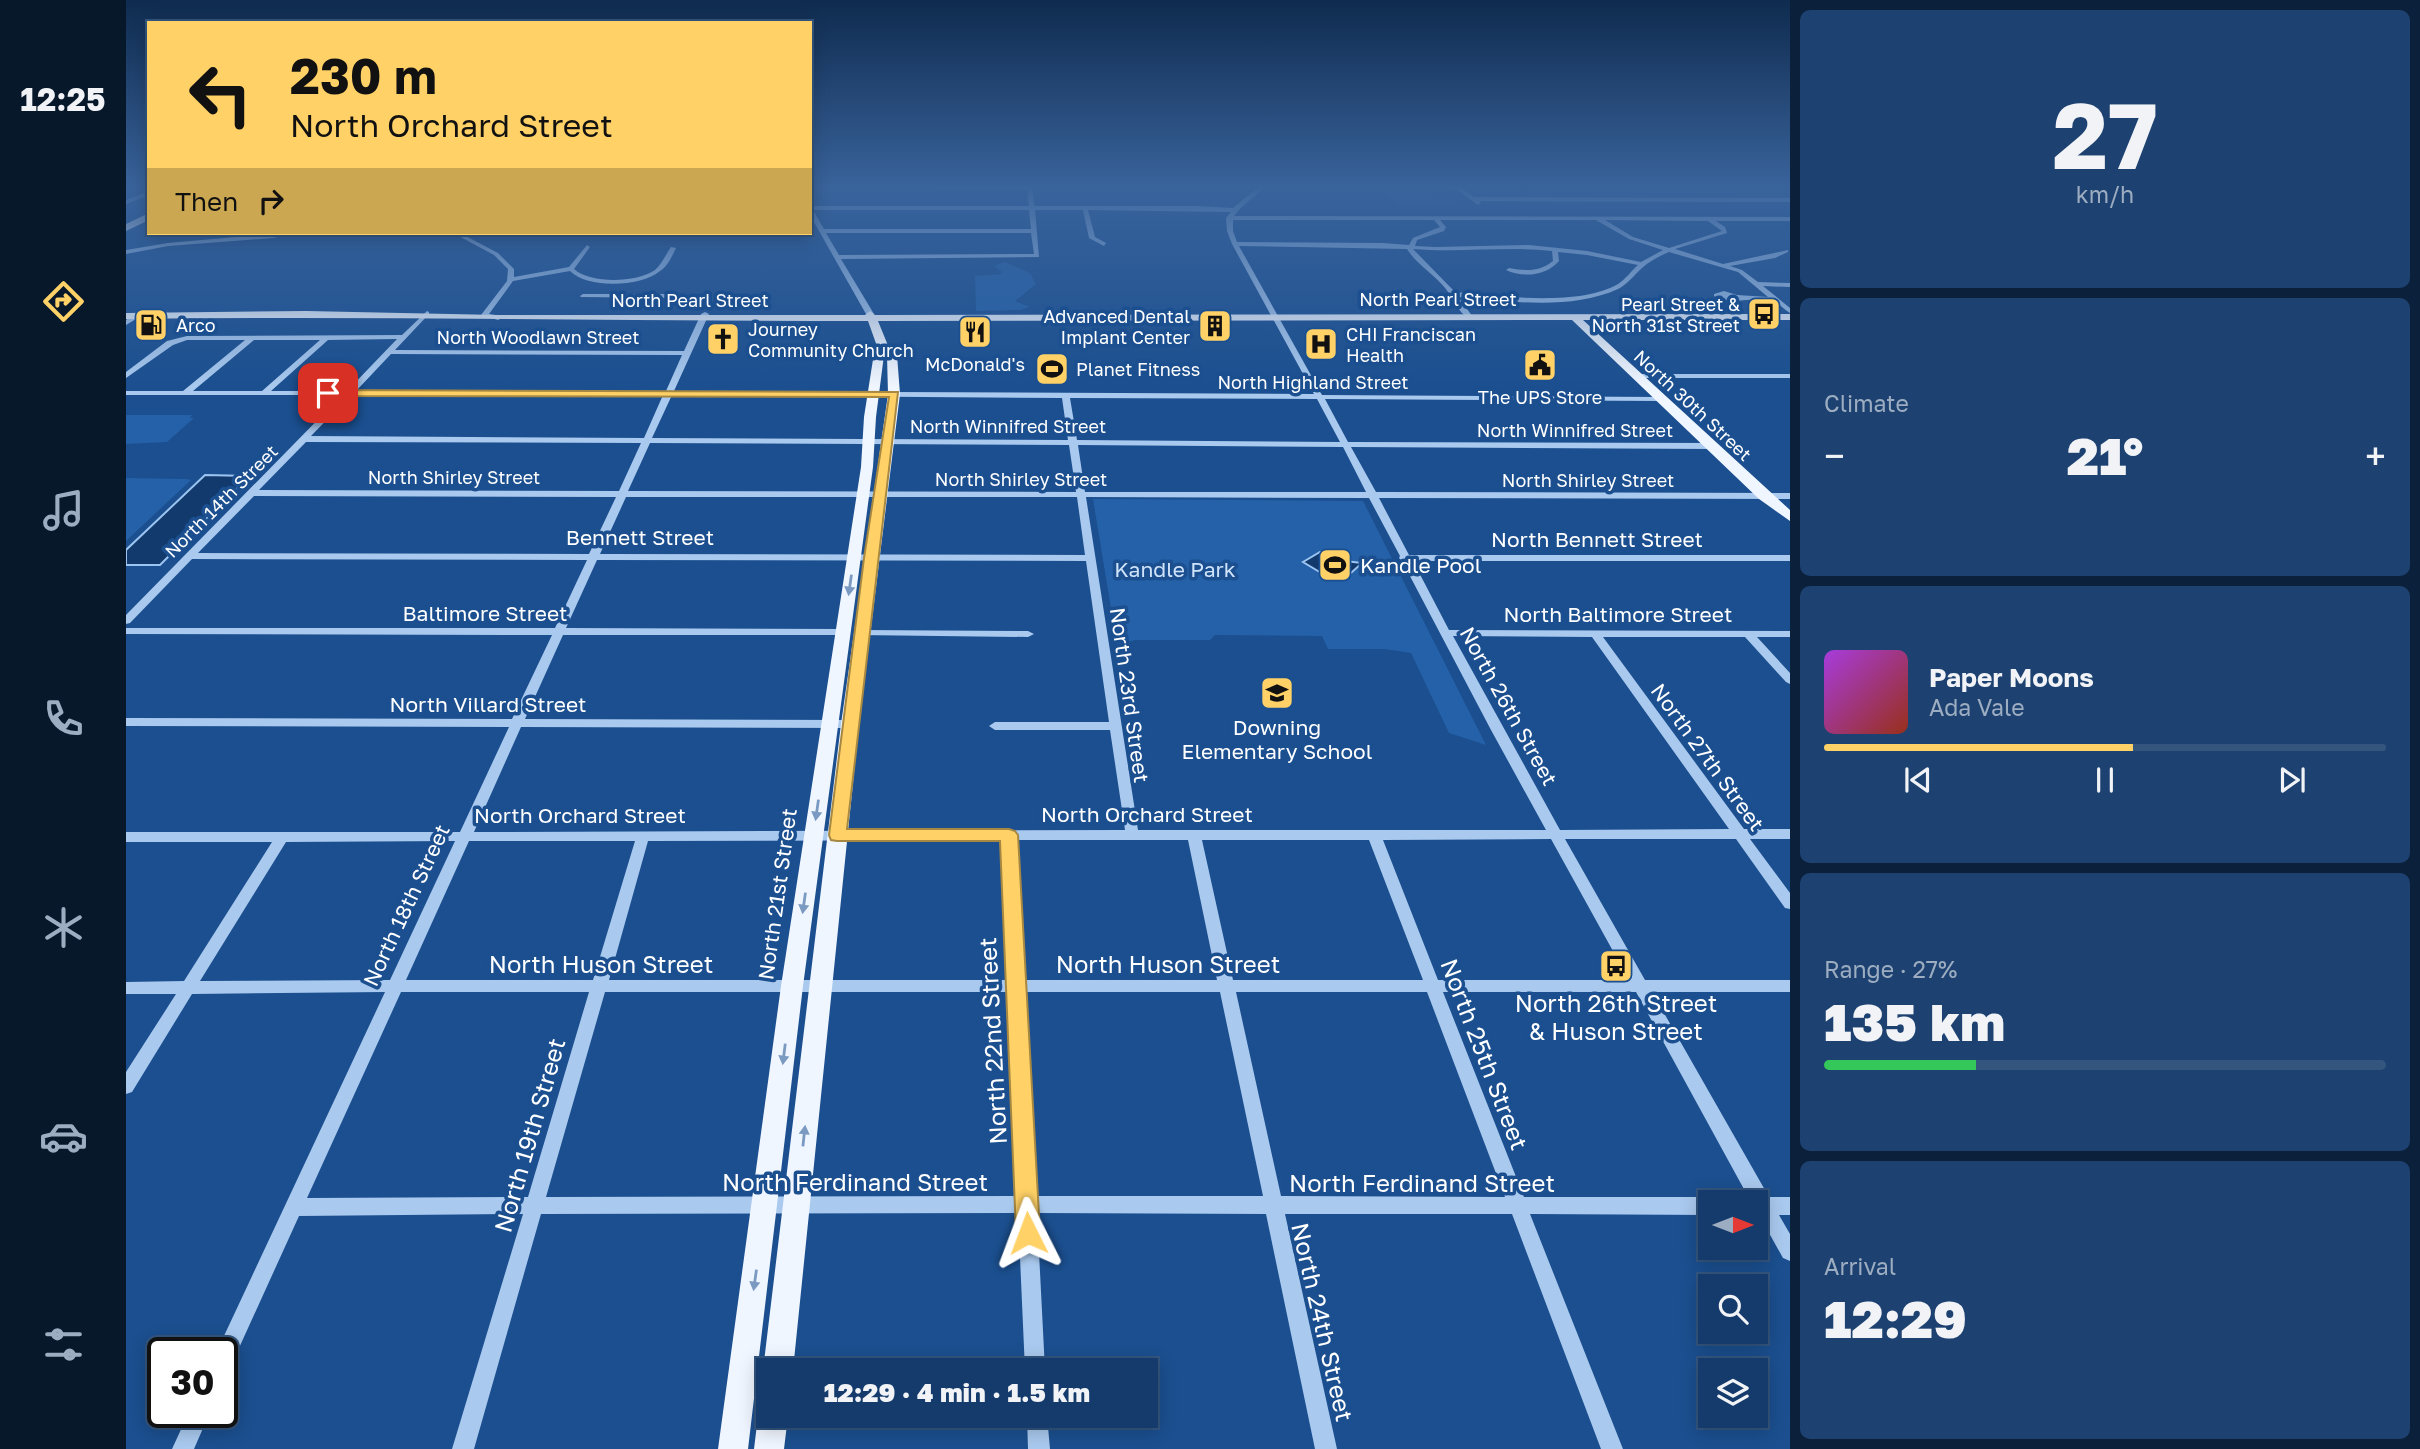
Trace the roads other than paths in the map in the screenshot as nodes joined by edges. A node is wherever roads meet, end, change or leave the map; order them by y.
1 (490, 252) edge
2 (584, 252) edge
3 (670, 252) edge
4 (833, 252) edge
5 (1036, 252) edge
6 (1239, 252) edge
7 (1412, 252) edge
8 (1555, 252) edge
9 (1570, 252) edge
10 (1667, 252) edge
11 (1676, 252) edge
12 (1782, 252) edge
13 (836, 257) junction
14 (1643, 264) junction
15 (1724, 265) junction
16 (1509, 270) dead end
17 (573, 272) junction
18 (512, 278) junction
19 (597, 281) junction
20 (1759, 284) junction
21 (1790, 285) edge
22 (1452, 295) junction
23 (583, 296) junction
24 (677, 296) dead end
25 (1738, 297) dead end
26 (1774, 299) junction
27 (576, 306) dead end
28 (1790, 311) edge
29 (482, 313) junction
30 (131, 316) edge
31 (425, 316) junction
32 (704, 316) junction
33 (871, 316) junction
34 (1274, 317) junction
35 (1469, 317) junction
36 (1574, 317) junction
37 (1790, 317) edge
38 (455, 318) junction
39 (498, 318) junction
40 (126, 323) edge
41 (253, 337) junction
42 (327, 337) junction
43 (403, 337) junction
44 (182, 339) joint
45 (884, 350) junction
46 (389, 352) junction
47 (687, 353) junction
48 (126, 376) edge
49 (1637, 376) junction
50 (1790, 376) edge
51 (126, 393) edge
52 (185, 393) junction
53 (264, 393) junction
54 (350, 393) junction
55 (669, 393) junction
56 (874, 394) junction
57 (894, 394) junction
58 (1066, 396) junction
59 (1319, 398) junction
60 (1661, 399) junction
61 (305, 439) junction
62 (648, 439) junction
63 (869, 441) junction
64 (887, 441) junction
65 (1074, 443) junction
66 (1346, 445) junction
67 (1711, 446) junction
68 (251, 493) junction
69 (623, 494) junction
70 (871, 494) junction
71 (1081, 495) junction
72 (1372, 495) junction
73 (1764, 496) junction
74 (1790, 496) edge
75 (1790, 517) edge
76 (189, 556) junction
77 (594, 556) junction
78 (862, 557) junction
79 (1090, 558) junction
80 (1404, 558) junction
81 (1790, 558) edge
82 (126, 621) edge
83 (126, 631) edge
84 (559, 632) junction
85 (843, 632) junction
86 (862, 633) junction
87 (1446, 633) junction
88 (1595, 633) junction
89 (1028, 634) dead end
90 (1748, 634) junction
91 (1790, 634) edge
92 (1790, 680) edge
93 (126, 722) edge
94 (517, 724) junction
95 (830, 724) junction
96 (850, 724) junction
97 (995, 726) dead end
98 (1115, 726) junction
99 (1555, 833) junction
100 (1132, 834) junction
101 (1374, 834) junction
102 (1740, 834) junction
103 (1790, 834) edge
104 (837, 835) junction
105 (1009, 835) junction
106 (1194, 835) junction
107 (465, 836) junction
108 (643, 836) junction
109 (813, 836) junction
110 (126, 837) edge
111 (282, 837) junction
112 (1790, 904) edge
113 (396, 986) junction
114 (598, 986) junction
115 (793, 986) junction
116 (820, 986) junction
117 (1015, 986) junction
118 (1226, 986) junction
119 (1432, 986) junction
120 (1641, 986) junction
121 (1790, 986) edge
122 (126, 988) edge
123 (186, 988) junction
124 (126, 1087) edge
125 (1751, 1190) edge
126 (765, 1204) junction
127 (797, 1204) junction
128 (534, 1206) junction
129 (1027, 1206) junction
130 (1272, 1206) junction
131 (1518, 1206) junction
132 (1698, 1206) edge
133 (1768, 1206) edge
134 (1790, 1206) edge
135 (295, 1207) junction
136 (1768, 1218) edge
137 (1790, 1252) edge
138 (234, 1337) edge
139 (779, 1358) edge
140 (1034, 1358) edge
141 (193, 1428) edge
142 (772, 1428) edge
143 (1038, 1428) edge
144 (183, 1449) edge
145 (464, 1449) edge
146 (733, 1449) edge
147 (769, 1449) edge
148 (1039, 1449) edge
149 (1326, 1449) edge
150 (1612, 1449) edge

1 - 18 street
2 - 17 street
3 - 19 street
4 - 13 street
5 - 13 street
6 - 34 street, North 26th Street
7 - 22 street
8 - 16 street
9 - 14 street
10 - 14 street
11 - 15 street
12 - 15 street
13 - 33 street
14 - 22 street
15 - 20 street
17 - 18 street
17 - 19 street
18 - 29 street
19 - 23 street
20 - 21 street
20 - 26 street
22 - 35 street
23 - 24 street
23 - 27 street
25 - 26 street
26 - 28 street
29 - 31 main road, North Pearl Street
29 - 32 main road, North Pearl Street
29 - 38 street
29 - 39 street
30 - 31 main road, North Pearl Street
30 - 40 street
31 - 38 main road, North Pearl Street
31 - 43 street, North 14th Street
32 - 33 main road, North Pearl Street
32 - 39 main road, North Pearl Street
32 - 47 street, North 18th Street
33 - 34 main road, North Pearl Street
33 - 45 main road, North 21st Street
34 - 35 main road, North Pearl Street
34 - 59 street, North 26th Street
35 - 36 main road, North Pearl Street
36 - 37 main road, North Pearl Street
36 - 49 main road, North 30th Street
38 - 39 main road, North Pearl Street
41 - 42 street
41 - 44 street
41 - 52 street
42 - 43 street
42 - 53 street
43 - 46 street, North 14th Street
44 - 48 street
45 - 56 main road, North 21st Street
45 - 57 main road, North 21st Street
46 - 47 street, North Woodlawn Street
46 - 54 street, North 14th Street
47 - 55 street, North 18th Street
49 - 50 street
49 - 60 main road, North 30th Street
51 - 52 street, North Highland Street
52 - 53 street, North Highland Street
53 - 54 street, North Highland Street
54 - 55 street, North Highland Street
54 - 61 street, North 14th Street
55 - 56 street, North Highland Street
55 - 62 street, North 18th Street
56 - 57 street, North Highland Street
56 - 63 main road, North 21st Street
57 - 58 street, North Highland Street
57 - 64 main road, North 21st Street
58 - 59 street, North Highland Street
58 - 65 street, North 23rd Street
59 - 60 street, North Highland Street
59 - 66 street, North 26th Street
60 - 67 main road, North 30th Street
61 - 62 street, North Winnifred Street
61 - 68 street, North 14th Street
62 - 63 street, North Winnifred Street
62 - 69 street, North 18th Street
63 - 64 street, North Winnifred Street
63 - 70 main road, North 21st Street
64 - 65 street, North Winnifred Street
64 - 70 main road, North 21st Street
65 - 66 street, North Winnifred Street
65 - 71 street, North 23rd Street
66 - 67 street, North Winnifred Street
66 - 72 street, North 26th Street
67 - 73 main road, North 30th Street
68 - 69 street, North Shirley Street
68 - 76 street, North 14th Street
69 - 70 street, North Shirley Street
69 - 77 street, North 18th Street
70 - 71 street, North Shirley Street
70 - 78 main road, North 21st Street
71 - 72 street, North Shirley Street
71 - 79 street, North 23rd Street
72 - 73 street, North Shirley Street
72 - 80 street, North 26th Street
73 - 74 street, North Shirley Street
73 - 75 main road, North 30th Street
76 - 77 street, Bennett Street
76 - 82 street, North 14th Street
77 - 78 street, Bennett Street
77 - 84 street, North 18th Street
78 - 79 street, Bennett Street
78 -> 85 main road, North 21st Street
78 - 86 main road, North 21st Street
79 - 98 street, North 23rd Street
80 - 81 street, North Bennett Street
80 - 87 street, North 26th Street
83 - 84 street, Baltimore Street
84 - 85 street, Baltimore Street
84 - 94 street, North 18th Street
85 - 95 main road, North 21st Street
86 - 89 street
86 - 96 main road, North 21st Street
87 - 88 street, North Baltimore Street
87 - 99 street, North 26th Street
88 - 90 street, North Baltimore Street
88 - 102 street, North 27th Street
90 - 91 street, North Baltimore Street
90 - 92 street
93 - 94 street, North Villard Street
94 - 95 street, North Villard Street
94 - 107 street, North 18th Street
95 - 96 street, North Villard Street
95 -> 109 main road, North 21st Street
96 - 104 main road, North 21st Street
97 - 98 street
98 - 100 street, North 23rd Street
99 - 101 street, North Orchard Street
99 - 102 street, North Orchard Street
99 - 120 street, North 26th Street
100 - 105 street, North Orchard Street
100 - 106 street, North Orchard Street
101 - 106 street, North Orchard Street
101 - 119 street, North 25th Street
102 - 103 street, North Orchard Street
102 - 112 street, North 27th Street
104 - 105 street, North Orchard Street
104 - 109 street, North Orchard Street
104 - 116 main road, North 21st Street
105 - 117 street, North 22nd Street
106 - 118 street, North 24th Street
107 - 108 street, North Orchard Street
107 - 111 street, North Orchard Street
107 - 113 street, North 18th Street
108 - 109 street, North Orchard Street
108 - 114 street, North 19th Street
109 -> 115 main road, North 21st Street
110 - 111 street, North Orchard Street
111 - 123 street
113 - 114 street, North Huson Street
113 - 123 street, North Huson Street
113 - 135 street, North 18th Street
114 - 115 street, North Huson Street
114 - 128 street, North 19th Street
115 - 116 street, North Huson Street
115 -> 126 main road, North 21st Street
116 - 117 street, North Huson Street
127 -> 116 main road, North 21st Street
117 - 118 street, North Huson Street
117 - 129 street, North 22nd Street
118 - 119 street, North Huson Street
118 - 130 street, North 24th Street
119 - 120 street, North Huson Street
119 - 131 street, North 25th Street
120 - 121 street, North Huson Street
120 - 125 street, North 26th Street
122 - 123 street, North Huson Street
123 - 124 street
126 - 127 street, North Ferdinand Street
126 - 128 street, North Ferdinand Street
126 -> 146 main road, North 21st Street
127 - 129 street, North Ferdinand Street
127 - 139 main road, North 21st Street
128 - 135 street, North Ferdinand Street
128 - 145 street, North 19th Street
129 - 130 street, North Ferdinand Street
129 - 140 street, North 22nd Street
130 - 131 street, North Ferdinand Street
130 - 149 street, North 24th Street
131 - 132 street, North Ferdinand Street
131 - 150 street, North 25th Street
133 - 134 street
135 - 138 street, North 18th Street
136 - 137 street, North 26th Street
141 - 144 street
142 - 147 main road
143 - 148 street

